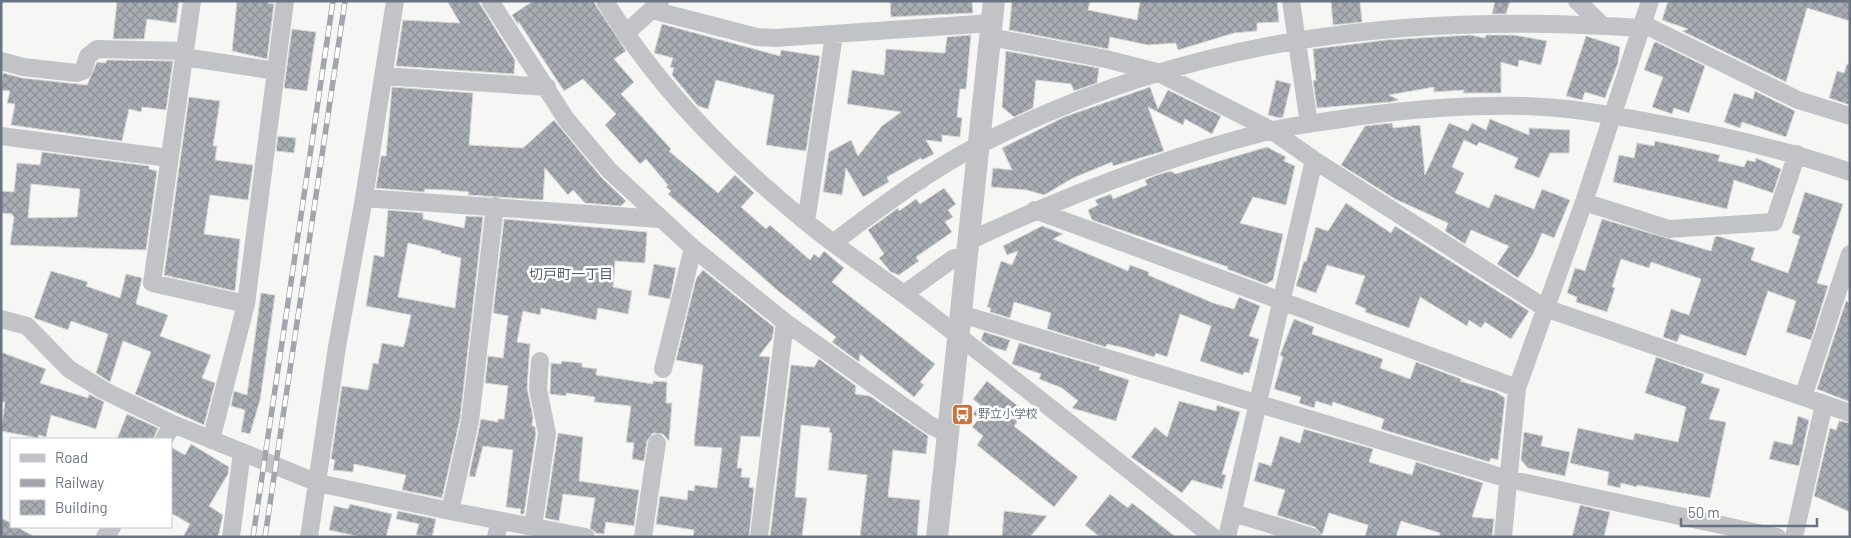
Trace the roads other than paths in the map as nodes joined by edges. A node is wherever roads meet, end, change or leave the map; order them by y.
1 (192, 1) edge
2 (285, 1) edge
3 (395, 1) edge
4 (490, 1) edge
5 (605, 1) edge
6 (1292, 1) edge
7 (1577, 1) edge
8 (1650, 1) edge
9 (657, 5) edge
10 (992, 20) edge
11 (1603, 26) junction
12 (1642, 26) junction
13 (625, 34) junction
14 (834, 35) junction
15 (1297, 39) junction
16 (184, 54) junction
17 (1, 61) edge
18 (276, 71) junction
19 (1158, 72) junction
20 (383, 76) junction
21 (547, 87) junction
22 (1612, 115) junction
23 (1850, 116) edge
24 (1309, 124) junction
25 (1271, 130) junction
26 (1, 136) edge
27 (979, 145) junction
28 (1797, 154) junction
29 (169, 158) junction
30 (1314, 160) junction
31 (1850, 172) edge
32 (364, 198) junction
33 (1584, 202) junction
34 (495, 206) junction
35 (1035, 210) junction
36 (660, 219) junction
37 (806, 222) junction
38 (834, 242) junction
39 (694, 248) junction
40 (968, 250) junction
41 (1850, 254) edge
42 (904, 294) junction
43 (1282, 301) junction
44 (246, 304) junction
45 (1545, 308) junction
46 (1, 319) edge
47 (786, 322) junction
48 (960, 325) junction
49 (540, 361) dead end
50 (663, 369) dead end
51 (1516, 388) junction
52 (1803, 397) junction
53 (1258, 404) junction
54 (1824, 404) junction
55 (1850, 413) edge
56 (169, 432) edge
57 (948, 434) junction
58 (211, 440) junction
59 (657, 443) dead end
60 (242, 452) junction
61 (1508, 479) junction
62 (318, 483) junction
63 (450, 511) junction
64 (1233, 513) junction
65 (533, 527) junction
66 (498, 529) edge
67 (231, 537) edge
68 (309, 537) edge
69 (586, 537) edge
70 (643, 537) edge
71 (759, 537) edge
72 (937, 537) edge
73 (1213, 537) edge
74 (1227, 537) edge
75 (1312, 537) edge
76 (1503, 537) edge
77 (1777, 537) edge
78 (1794, 537) edge

1 - 16 street
2 - 18 street
3 - 20 street
4 - 21 street
5 - 13 street
6 - 15 street
7 - 11 street
8 - 12 street
9 - 13 street
9 - 14 street
10 - 14 street
10 - 19 street
10 - 27 street
11 - 12 street
11 - 15 street
12 - 22 street
12 - 23 street
13 - 37 street
14 - 37 street
15 - 19 street
15 - 24 street
16 - 17 street
16 - 18 street
16 - 29 street
18 - 44 street
19 - 25 street
19 - 27 street
20 - 21 street
20 - 32 street
21 - 36 street
22 - 24 street
22 - 28 street
22 - 33 street
24 - 25 street
25 - 30 street
25 - 35 street
26 - 29 street
27 - 38 street
27 - 40 street
28 - 31 street
28 - 33 street
29 - 44 street
30 - 43 street
30 - 45 street
32 - 34 street
32 - 62 street
33 - 45 street
34 - 36 street
34 - 63 street
35 - 40 street
35 - 43 street
36 - 39 street
37 - 38 street
38 - 42 street
39 - 47 street
39 - 50 street
40 - 42 street
40 - 48 street
41 - 52 street
42 - 48 street
43 - 51 street
43 - 53 street
44 - 58 street
45 - 51 street
45 - 52 street
46 - 56 street
47 - 57 street
47 - 71 street
48 - 53 street
48 - 57 street
48 - 73 street
49 - 65 street
51 - 61 street
52 - 54 street
53 - 61 street
53 - 64 street
54 - 55 street
54 - 78 street
56 - 58 street
57 - 72 street
58 - 60 street
59 - 70 street
60 - 62 street
60 - 67 street
61 - 76 street
61 - 77 street
62 - 63 street
62 - 68 street
63 - 66 street
64 - 74 street
64 - 75 street
65 - 66 street
65 - 69 street

